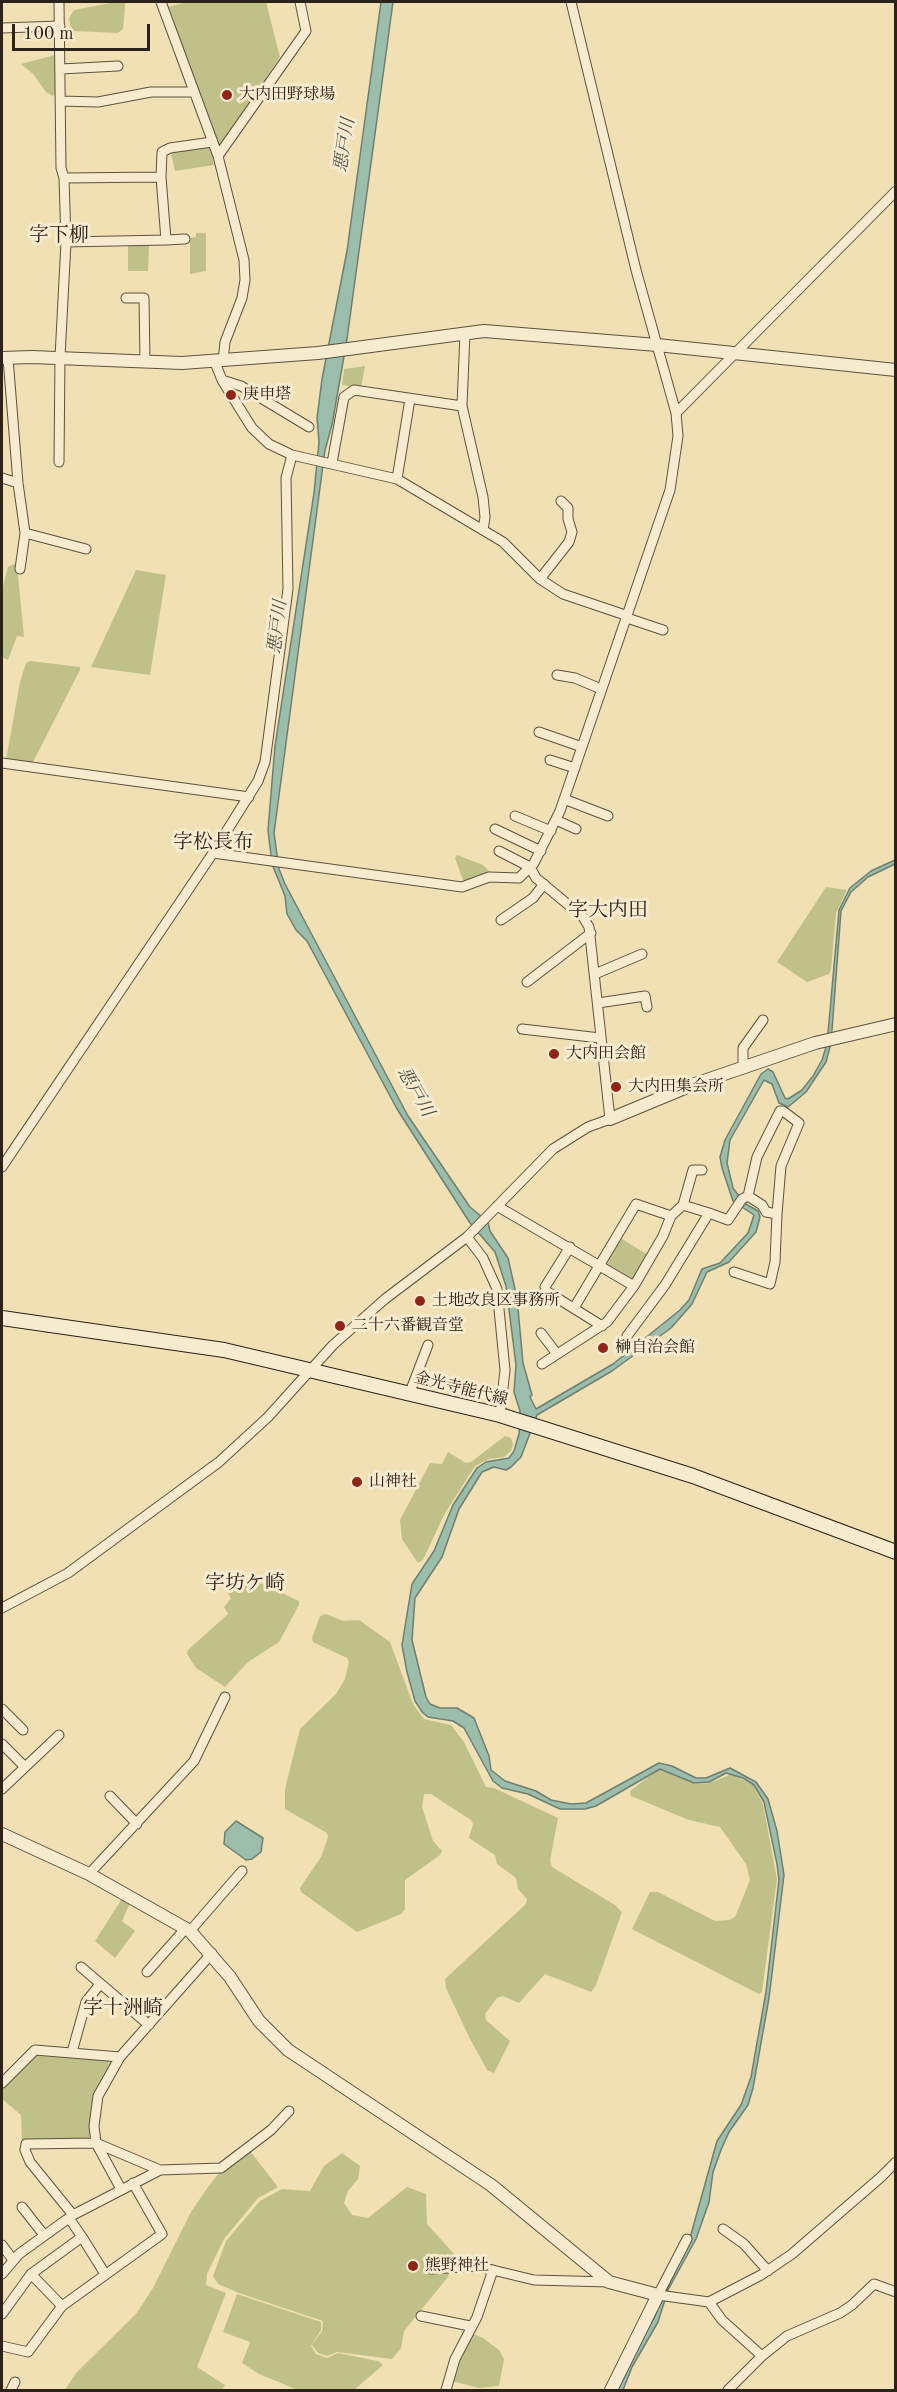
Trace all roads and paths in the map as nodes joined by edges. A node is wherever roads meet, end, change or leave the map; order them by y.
1 (59, 2) edge
2 (160, 2) edge
3 (300, 2) edge
4 (571, 2) edge
5 (60, 26) junction
6 (2, 28) edge
7 (118, 66) dead end
8 (61, 69) junction
9 (193, 92) junction
10 (60, 101) junction
11 (212, 142) junction
12 (218, 156) junction
13 (161, 177) junction
14 (64, 178) junction
15 (896, 191) edge
16 (185, 239) dead end
17 (166, 240) junction
18 (66, 242) junction
19 (126, 298) dead end
20 (465, 333) junction
21 (657, 345) junction
22 (736, 353) junction
23 (60, 357) junction
24 (5, 358) edge
25 (219, 360) junction
26 (145, 362) junction
27 (896, 370) edge
28 (222, 380) junction
29 (410, 399) junction
30 (462, 406) junction
31 (676, 413) junction
32 (309, 427) dead end
33 (292, 455) junction
34 (59, 462) dead end
35 (332, 463) junction
36 (2, 478) edge
37 (398, 479) junction
38 (18, 483) junction
39 (561, 501) dead end
40 (483, 530) junction
41 (25, 533) junction
42 (86, 549) dead end
43 (20, 569) dead end
44 (540, 579) junction
45 (628, 617) junction
46 (663, 630) dead end
47 (557, 675) dead end
48 (601, 689) junction
49 (539, 732) dead end
50 (582, 747) junction
51 (550, 760) dead end
52 (2, 763) edge
53 (575, 768) junction
54 (249, 797) junction
55 (564, 799) junction
56 (515, 816) dead end
57 (608, 816) dead end
58 (556, 820) junction
59 (495, 829) dead end
60 (576, 829) dead end
61 (551, 831) junction
62 (500, 851) dead end
63 (541, 851) junction
64 (213, 853) junction
65 (530, 867) junction
66 (544, 884) junction
67 (501, 920) dead end
68 (591, 933) junction
69 (642, 954) dead end
70 (595, 974) junction
71 (527, 982) dead end
72 (598, 1003) junction
73 (647, 1008) dead end
74 (763, 1020) dead end
75 (896, 1024) edge
76 (522, 1029) dead end
77 (600, 1038) junction
78 (743, 1068) junction
79 (610, 1119) junction
80 (2, 1167) edge
81 (702, 1170) dead end
82 (742, 1200) junction
83 (683, 1205) junction
84 (497, 1206) junction
85 (709, 1214) junction
86 (777, 1214) junction
87 (671, 1216) junction
88 (467, 1237) junction
89 (570, 1247) junction
90 (601, 1265) junction
91 (734, 1272) dead end
92 (634, 1286) junction
93 (574, 1308) junction
94 (2, 1318) edge
95 (602, 1326) junction
96 (541, 1333) dead end
97 (627, 1336) dead end
98 (428, 1345) dead end
99 (557, 1354) junction
100 (542, 1364) dead end
101 (314, 1370) junction
102 (410, 1392) junction
103 (507, 1417) junction
104 (896, 1552) edge
105 (2, 1608) edge
106 (225, 1697) dead end
107 (2, 1709) edge
108 (23, 1730) dead end
109 (58, 1734) dead end
110 (2, 1744) edge
111 (25, 1767) junction
112 (2, 1789) edge
113 (110, 1796) dead end
114 (137, 1824) junction
115 (2, 1833) edge
116 (242, 1871) dead end
117 (88, 1874) junction
118 (188, 1930) junction
119 (212, 1953) junction
120 (81, 1967) dead end
121 (147, 1972) dead end
122 (100, 1984) junction
123 (149, 2025) junction
124 (72, 2052) junction
125 (120, 2057) junction
126 (2, 2083) edge
127 (289, 2111) dead end
128 (96, 2143) junction
129 (896, 2162) edge
130 (160, 2170) junction
131 (133, 2183) junction
132 (121, 2189) junction
133 (22, 2207) dead end
134 (71, 2217) junction
135 (723, 2229) dead end
136 (44, 2235) junction
137 (82, 2237) junction
138 (687, 2239) dead end
139 (2, 2245) edge
140 (13, 2260) junction
141 (431, 2269) dead end
142 (493, 2271) junction
143 (768, 2271) junction
144 (2, 2274) edge
145 (31, 2274) junction
146 (105, 2274) junction
147 (609, 2282) junction
148 (896, 2292) edge
149 (663, 2295) junction
150 (709, 2302) junction
151 (62, 2306) junction
152 (2, 2314) edge
153 (421, 2316) dead end
154 (470, 2326) junction
155 (2, 2346) edge
156 (762, 2356) junction
157 (612, 2390) edge
158 (446, 2391) edge
159 (729, 2391) edge

1 - 5 street
2 - 9 street
3 - 12 street
4 - 21 street
5 - 6 street
5 - 8 street
7 - 8 street
8 - 10 street
9 - 10 street
9 - 11 street
10 - 14 street
11 - 12 street
11 - 13 street
12 - 25 street
13 - 14 street
13 - 17 street
14 - 18 street
15 - 22 street
16 - 17 street
17 - 18 street
18 - 23 street
19 - 26 street
20 - 21 street
20 - 25 street
20 - 30 street
21 - 22 street
21 - 31 street
22 - 27 street
22 - 31 street
23 - 24 street
23 - 26 street
23 - 34 street
24 - 38 street
25 - 26 street
25 - 28 street
28 - 32 street
28 - 33 street
29 - 30 street
29 - 35 street
29 - 37 street
30 - 40 street
31 - 45 street
33 - 35 street
33 - 54 street
35 - 37 street
36 - 38 street
37 - 40 street
38 - 41 street
39 - 44 street
40 - 44 street
41 - 42 street
41 - 43 street
44 - 45 street
45 - 46 street
45 - 48 street
47 - 48 street
48 - 50 street
49 - 50 street
50 - 53 street
51 - 53 street
52 - 54 street
53 - 55 street
54 - 64 street
55 - 57 street
55 - 58 street
56 - 61 street
58 - 60 street
58 - 61 street
59 - 63 street
61 - 63 street
62 - 65 street
63 - 65 street
64 - 65 street
64 - 80 street
65 - 66 street
66 - 67 street
66 - 68 street
68 - 70 street
68 - 71 street
69 - 70 street
70 - 72 street
72 - 73 street
72 - 77 street
74 - 78 street
75 - 78 street
76 - 77 street
77 - 79 street
78 - 79 street
79 - 84 street
81 - 83 street
82 - 85 street
82 - 86 street
82 - 86 street
83 - 85 street
83 - 87 street
84 - 88 street
84 - 89 street
85 - 97 street
86 - 91 street
87 - 90 street
87 - 92 street
88 - 101 street
88 - 103 street
89 - 90 street
89 - 93 street
90 - 92 street
90 - 93 street
92 - 95 street
93 - 95 street
94 - 101 main road, 金光寺能代線
95 - 99 street
96 - 99 street
98 - 102 street
99 - 100 street
101 - 102 main road, 金光寺能代線
101 - 105 street
102 - 103 main road, 金光寺能代線
103 - 104 main road, 金光寺能代線
106 - 114 street
107 - 108 street
109 - 111 street
110 - 111 street
111 - 112 street
113 - 114 street
114 - 117 street
115 - 117 street
116 - 118 street
117 - 118 street
118 - 119 street
118 - 121 street
119 - 123 street
119 - 147 street
120 - 122 street
122 - 123 street
122 - 124 street
123 - 125 street
124 - 125 street
124 - 126 street
125 - 128 street
127 - 130 street
128 - 130 street
128 - 132 street
128 - 134 street
129 - 143 street
130 - 131 street
131 - 132 street
131 - 146 street
132 - 134 street
133 - 136 street
134 - 136 street
134 - 137 street
135 - 143 street
136 - 140 street
137 - 145 street
137 - 146 street
138 - 149 street
139 - 140 street
140 - 144 street
141 - 142 street
142 - 147 street
142 - 154 street
143 - 150 street
145 - 151 street
145 - 152 street
146 - 151 street
147 - 149 street
148 - 156 street
149 - 150 street
149 - 157 street
150 - 156 street
151 - 155 street
153 - 154 street
154 - 158 street
156 - 159 street

